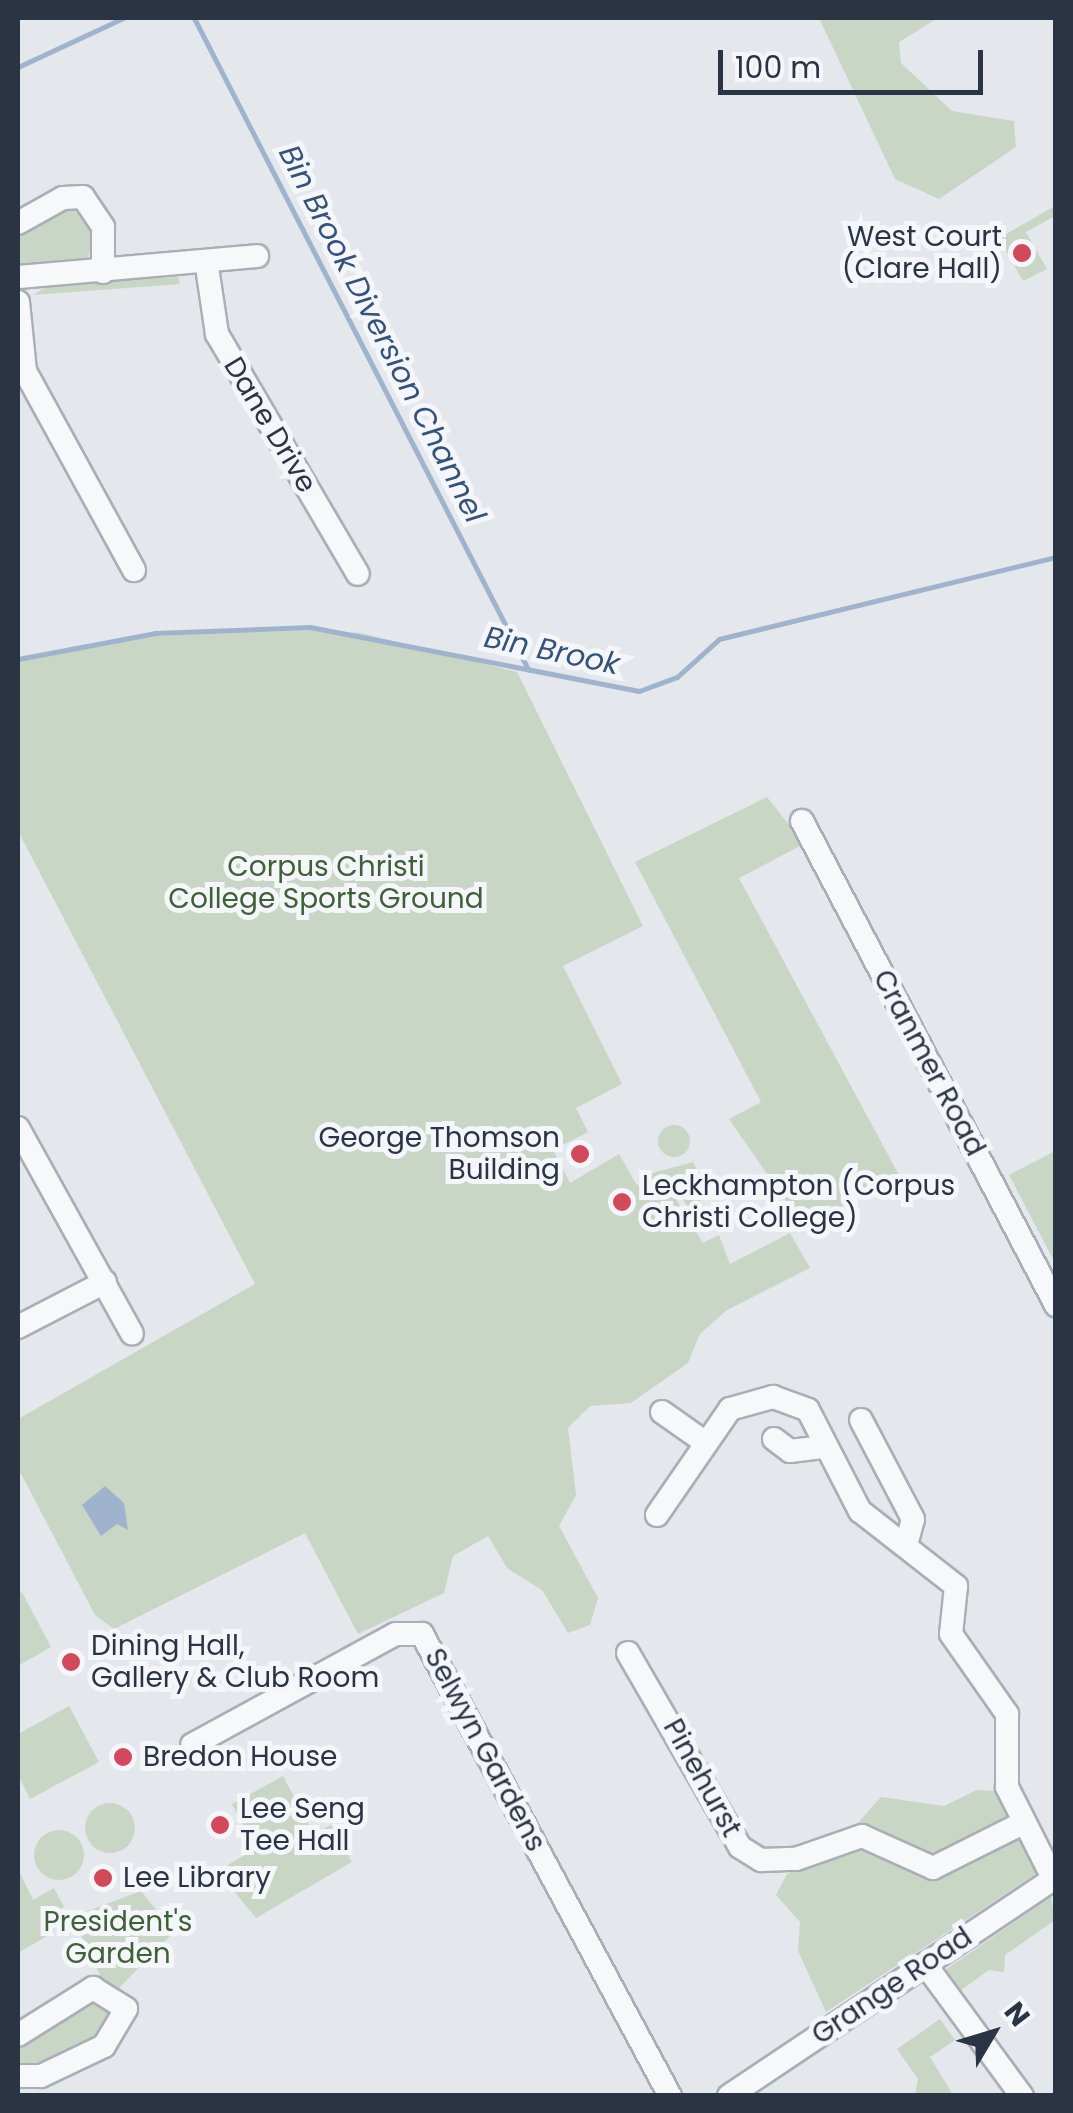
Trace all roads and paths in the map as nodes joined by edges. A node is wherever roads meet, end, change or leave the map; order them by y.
1 (18, 223) edge
2 (258, 256) dead end
3 (208, 267) junction
4 (103, 272) junction
5 (18, 278) edge
6 (18, 302) edge
7 (134, 570) dead end
8 (358, 574) dead end
9 (802, 821) dead end
10 (18, 1128) edge
11 (105, 1282) junction
12 (1056, 1305) edge
13 (27, 1328) edge
14 (132, 1334) dead end
15 (662, 1412) dead end
16 (860, 1420) dead end
17 (774, 1438) dead end
18 (706, 1442) junction
19 (824, 1447) junction
20 (657, 1515) dead end
21 (906, 1545) junction
22 (628, 1652) dead end
23 (192, 1745) dead end
24 (1021, 1824) junction
25 (1054, 1878) edge
26 (925, 1964) junction
27 (18, 2034) edge
28 (18, 2076) edge
29 (670, 2096) edge
30 (729, 2096) edge
31 (1022, 2096) edge

1 - 4 street
2 - 3 street
3 - 4 street
3 - 8 street, Dane Drive
4 - 5 street
6 - 7 street
9 - 12 street, Cranmer Road
10 - 11 street
11 - 13 street
11 - 14 street
15 - 18 street
16 - 21 street
17 - 19 street
18 - 19 street
18 - 20 street
19 - 21 street
21 - 24 street
22 - 24 street, Pinehurst
23 - 29 street, Selwyn Gardens
24 - 25 street
25 - 26 street, Grange Road
26 - 30 street, Grange Road
26 - 31 street
27 - 28 street

